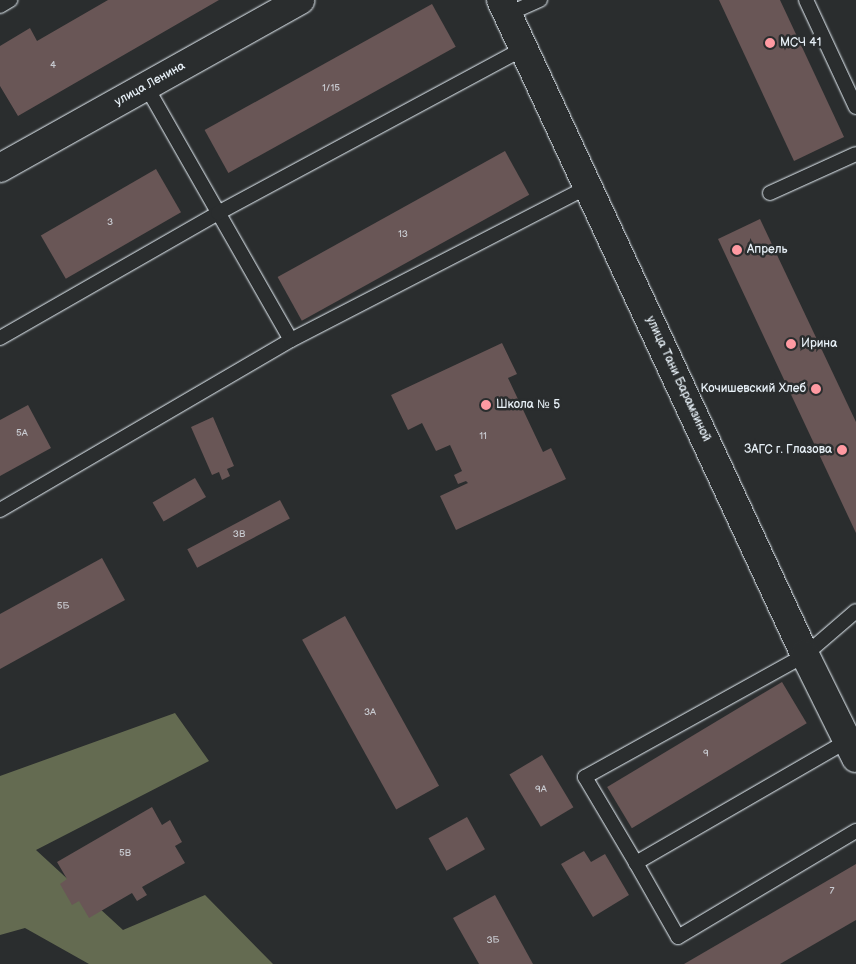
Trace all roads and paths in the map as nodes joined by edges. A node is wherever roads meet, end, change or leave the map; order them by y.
1 (10, 0) edge
2 (300, 0) edge
3 (540, 0) edge
4 (806, 0) edge
5 (0, 6) edge
6 (504, 7) edge
7 (524, 48) junction
8 (146, 86) junction
9 (856, 107) edge
10 (856, 154) edge
11 (0, 168) edge
12 (589, 186) junction
13 (770, 193) dead end
14 (218, 213) junction
15 (0, 338) edge
16 (292, 340) junction
17 (0, 510) edge
18 (856, 611) edge
19 (805, 655) junction
20 (852, 749) edge
21 (856, 831) edge
22 (636, 863) junction

1 - 5 lane
2 - 8 street, улица Ленина
3 - 6 lane
4 - 9 lane
6 - 7 street, улица Тани Барамзиной
7 - 12 street, улица Тани Барамзиной
7 - 14 lane
8 - 11 street, улица Ленина
8 - 14 lane
10 - 13 lane
12 - 16 lane
12 - 19 street, улица Тани Барамзиной
14 - 15 lane
14 - 16 lane
16 - 17 lane
18 - 19 lane
19 - 20 street, улица Тани Барамзиной
19 - 22 lane
20 - 22 lane
21 - 22 lane

